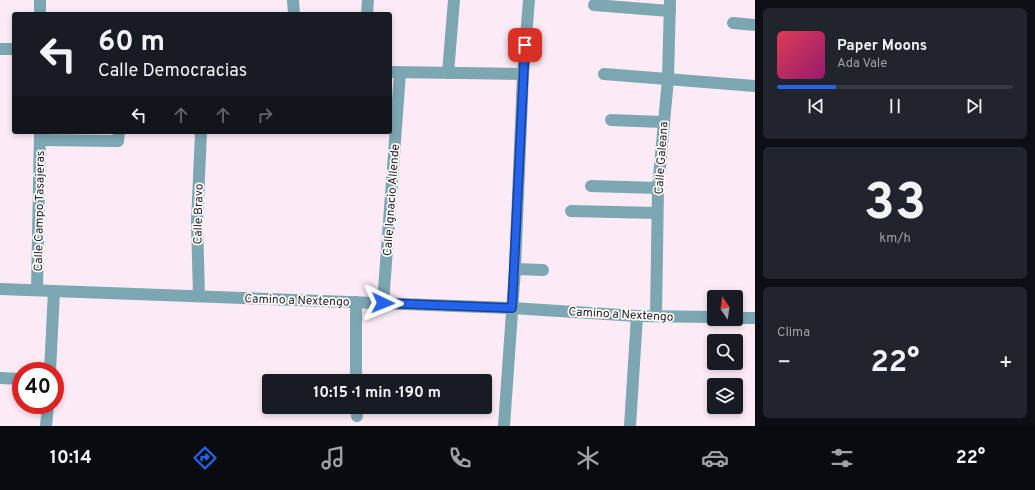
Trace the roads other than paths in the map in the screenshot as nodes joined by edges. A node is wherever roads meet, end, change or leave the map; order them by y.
1 (40, 0) edge
2 (293, 0) edge
3 (368, 0) edge
4 (454, 0) edge
5 (529, 0) edge
6 (594, 5) dead end
7 (670, 6) edge
8 (40, 12) edge
9 (294, 12) edge
10 (367, 12) edge
11 (733, 23) dead end
12 (755, 25) edge
13 (0, 49) edge
14 (12, 49) edge
15 (395, 72) edge
16 (448, 73) junction
17 (523, 74) junction
18 (604, 74) dead end
19 (668, 79) junction
20 (755, 86) edge
21 (611, 120) dead end
22 (663, 122) junction
23 (393, 126) edge
24 (201, 134) edge
25 (40, 136) edge
26 (119, 137) edge
27 (591, 186) dead end
28 (658, 188) junction
29 (570, 211) dead end
30 (657, 213) junction
31 (515, 269) junction
32 (542, 270) dead end
33 (0, 289) edge
34 (37, 290) junction
35 (54, 291) junction
36 (199, 296) junction
37 (356, 302) junction
38 (383, 303) junction
39 (512, 308) junction
40 (637, 316) junction
41 (656, 316) junction
42 (707, 317) edge
43 (743, 318) edge
44 (755, 318) edge
45 (50, 362) edge
46 (356, 374) edge
47 (0, 378) edge
48 (12, 379) edge
49 (47, 414) edge
50 (46, 426) edge
51 (504, 426) edge
52 (630, 426) edge

1 - 8 street
2 - 9 street
3 - 10 street
4 - 16 street
5 - 17 street
6 - 7 street
7 - 19 street, Calle Galeana
11 - 12 street
13 - 14 street
15 - 16 street
15 - 23 street, Calle Ignacio Allende
16 - 17 street
17 - 31 street
18 - 19 street
19 - 20 street
19 - 22 street, Calle Galeana
21 - 22 street
22 - 28 street, Calle Galeana
23 - 38 street, Calle Ignacio Allende
24 - 36 street, Calle Bravo
25 - 26 street
25 - 34 street, Calle Campo Tasajeras
27 - 28 street
28 - 30 street, Calle Galeana
29 - 30 street
30 - 41 street, Calle Galeana
31 - 32 street
31 - 39 street
33 - 34 street, Camino a Nextengo
34 - 35 street, Camino a Nextengo
35 - 36 street, Camino a Nextengo
35 - 45 street
36 - 37 street, Camino a Nextengo
37 - 38 street, Camino a Nextengo
37 - 46 street
38 - 39 street, Camino a Nextengo
39 - 40 street, Camino a Nextengo
39 - 51 street
40 - 41 street, Camino a Nextengo
40 - 52 street
41 - 42 street, Camino a Nextengo
43 - 44 street
47 - 48 street
49 - 50 street

